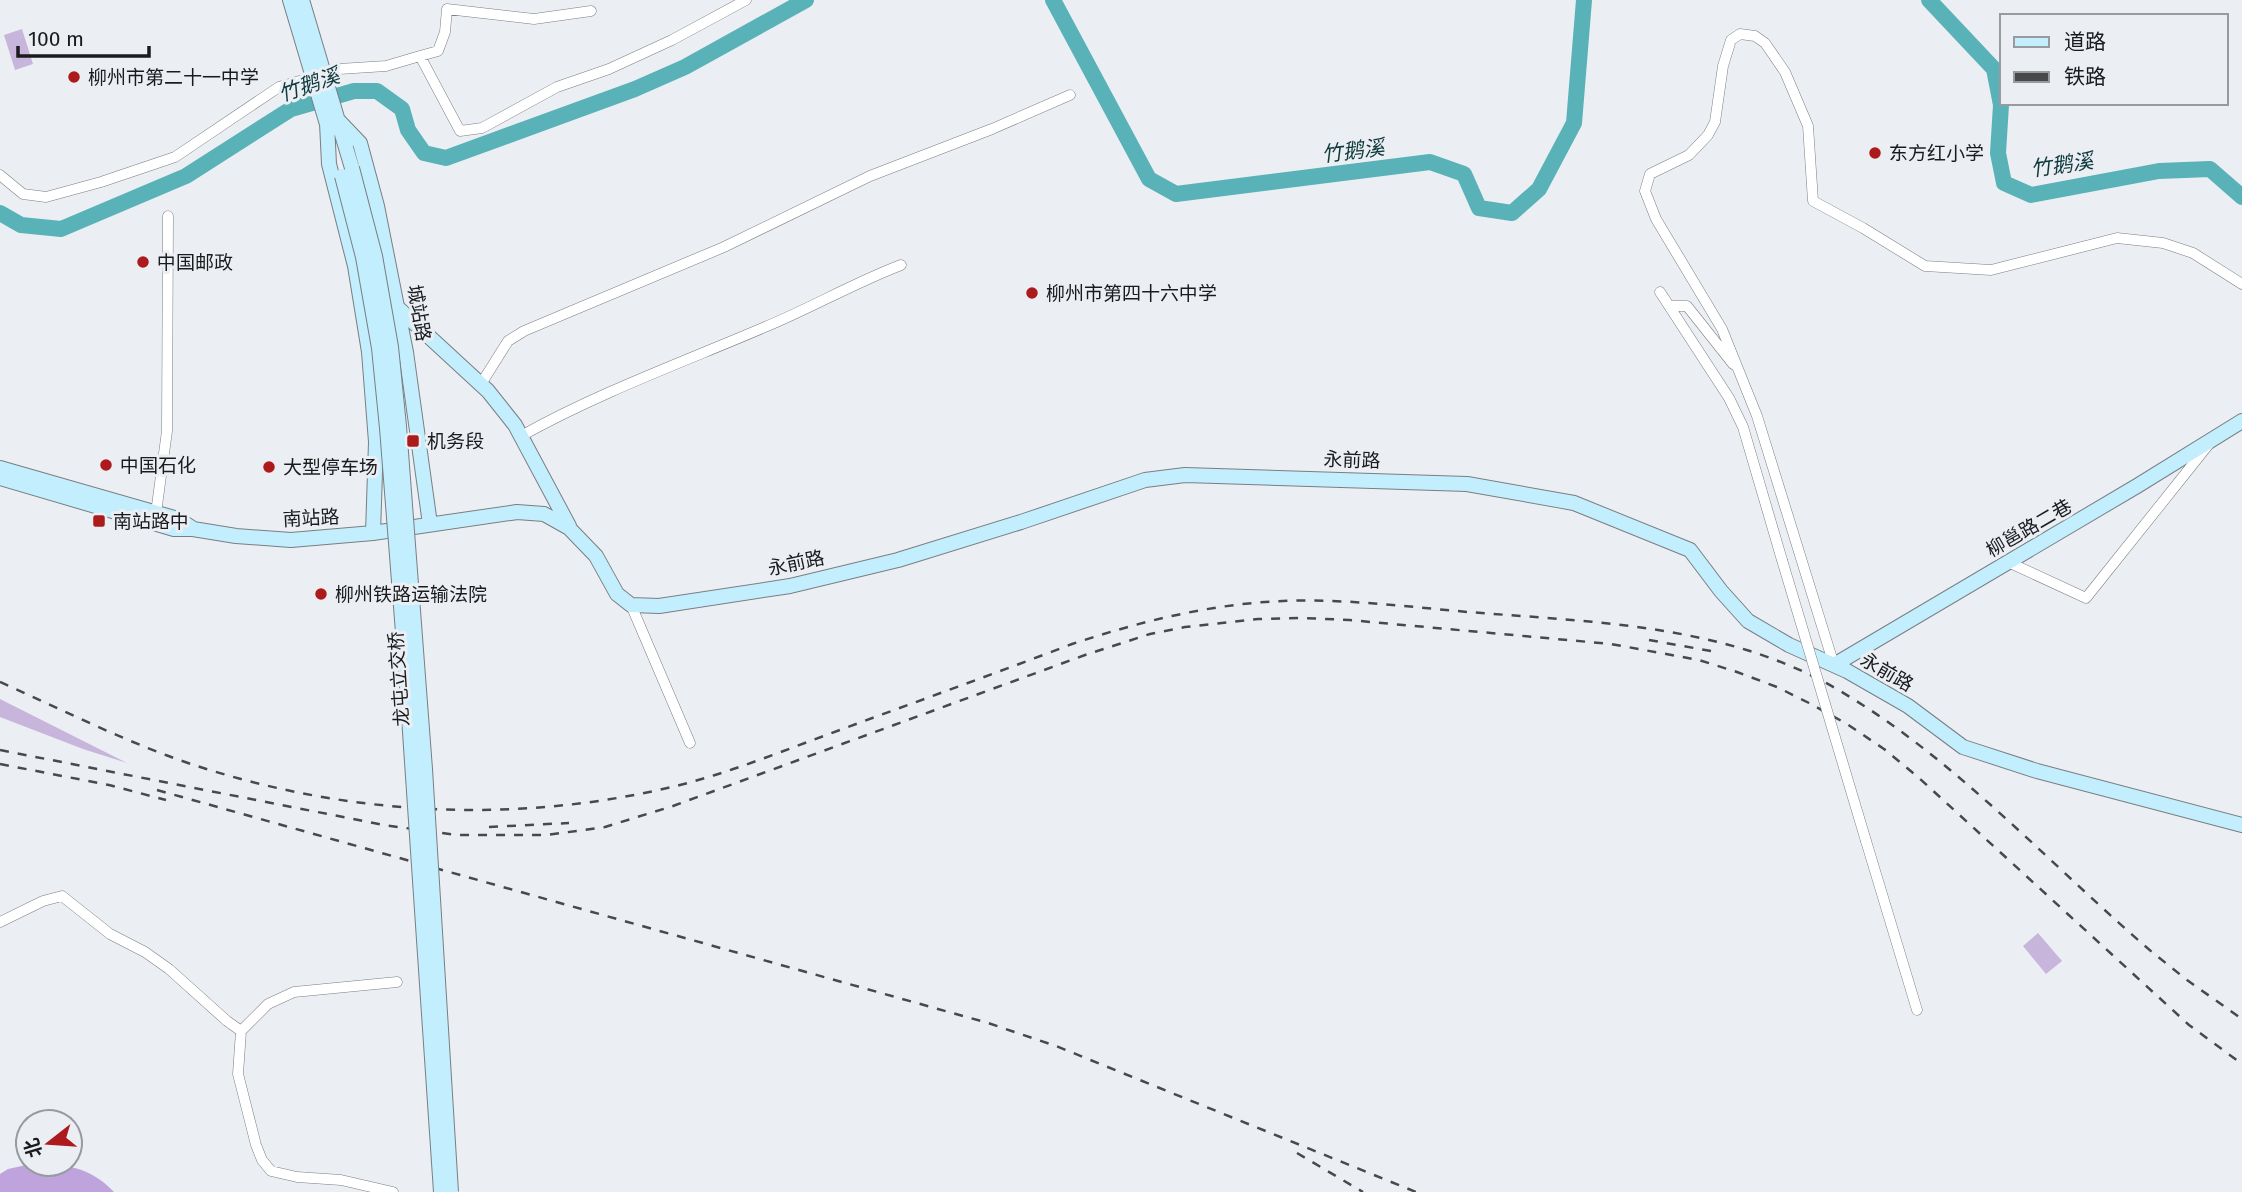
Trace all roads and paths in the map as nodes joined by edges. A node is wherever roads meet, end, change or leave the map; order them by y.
1 (290, 0) edge
2 (302, 0) edge
3 (746, 0) edge
4 (591, 11) dead end
5 (420, 56) junction
6 (320, 79) junction
7 (1070, 94) dead end
8 (332, 119) junction
9 (347, 172) junction
10 (0, 175) edge
11 (168, 216) dead end
12 (901, 265) dead end
13 (2242, 284) edge
14 (1660, 292) dead end
15 (1670, 306) junction
16 (398, 308) junction
17 (1740, 372) junction
18 (481, 384) junction
19 (2242, 421) edge
20 (521, 436) junction
21 (2211, 442) junction
22 (0, 468) edge
23 (0, 478) edge
24 (156, 513) junction
25 (430, 524) junction
26 (193, 528) junction
27 (569, 528) junction
28 (373, 533) junction
29 (2008, 562) junction
30 (631, 606) junction
31 (1834, 665) junction
32 (690, 743) dead end
33 (2242, 825) edge
34 (0, 922) edge
35 (397, 982) dead end
36 (1917, 1010) dead end
37 (241, 1031) junction
38 (393, 1192) edge
39 (441, 1192) edge
40 (451, 1192) edge

1 - 6 main road, 城站路
2 - 6 main road, 城站路
3 - 5 street
4 - 5 street
5 - 6 street
6 - 8 main road, 城站路
6 - 10 street
7 - 18 street
8 - 9 main road, 城站路
8 - 16 main road, 城站路
8 - 28 main road, 城站路
9 - 39 main road, 龙屯立交桥, bridge
9 - 40 main road, 龙屯立交桥, bridge
11 - 24 street
12 - 20 street
13 - 17 street
14 - 15 street
15 - 17 street
15 - 36 street, bridge
16 - 18 main road
16 - 25 main road, 城站路
17 - 31 street
18 - 20 main road
19 - 21 main road, 柳邕路二巷
20 - 27 main road
21 - 29 main road, 柳邕路二巷
21 - 29 street
22 - 24 main road, 南站路
23 - 26 main road, 南站路
24 - 26 main road, 南站路
25 - 27 main road
25 - 28 main road, 南站路
26 - 28 main road, 南站路
27 - 30 main road
29 - 31 main road, 柳邕路二巷
30 - 31 main road, 永前路
30 - 32 street
31 - 33 main road, 永前路
34 - 37 street
35 - 37 street
37 - 38 street

